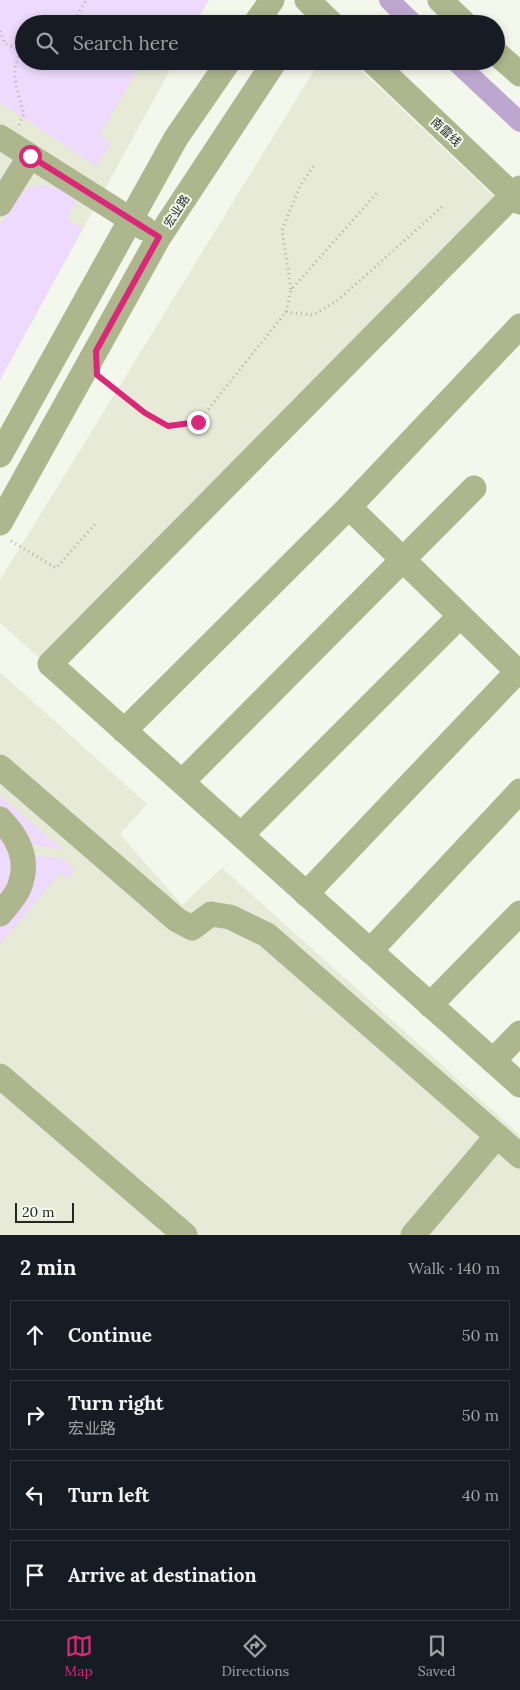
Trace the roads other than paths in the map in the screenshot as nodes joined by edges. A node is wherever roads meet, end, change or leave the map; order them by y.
1 (272, 0) edge
2 (440, 0) edge
3 (309, 7) edge
4 (261, 15) edge
5 (320, 15) edge
6 (456, 15) edge
7 (505, 61) edge
8 (223, 70) edge
9 (270, 70) edge
10 (382, 70) edge
11 (520, 74) edge
12 (14, 146) edge
13 (517, 195) edge
14 (0, 204) edge
15 (131, 220) junction
16 (159, 237) junction
17 (520, 326) edge
18 (0, 455) edge
19 (474, 488) dead end
20 (349, 507) junction
21 (4, 531) edge
22 (403, 560) junction
23 (460, 616) junction
24 (519, 673) edge
25 (124, 731) junction
26 (0, 768) edge
27 (182, 782) junction
28 (520, 791) edge
29 (0, 819) edge
30 (241, 835) junction
31 (306, 894) junction
32 (520, 913) edge
33 (0, 914) edge
34 (370, 951) junction
35 (430, 1005) junction
36 (520, 1033) edge
37 (493, 1061) junction
38 (0, 1076) edge
39 (520, 1085) edge
40 (497, 1136) junction
41 (520, 1156) edge
42 (185, 1235) edge
43 (413, 1235) edge

1 - 4 street
2 - 6 street
3 - 5 street
7 - 11 street
8 - 15 street
9 - 16 street, 宏业路
10 - 13 street, 南雷线
12 - 14 street
12 - 15 street
13 - 25 street
15 - 16 street
15 - 18 street
16 - 21 street, 宏业路
17 - 20 street
19 - 22 street
20 - 22 street
20 - 25 street
22 - 23 street
22 - 27 street
23 - 24 street
23 - 30 street
24 - 31 street
25 - 27 street
26 - 40 street
27 - 30 street
28 - 34 street
29 - 33 street
30 - 31 street
31 - 34 street
32 - 35 street
34 - 35 street
35 - 37 street
36 - 37 street
37 - 39 street
38 - 42 street
40 - 41 street
40 - 43 street

